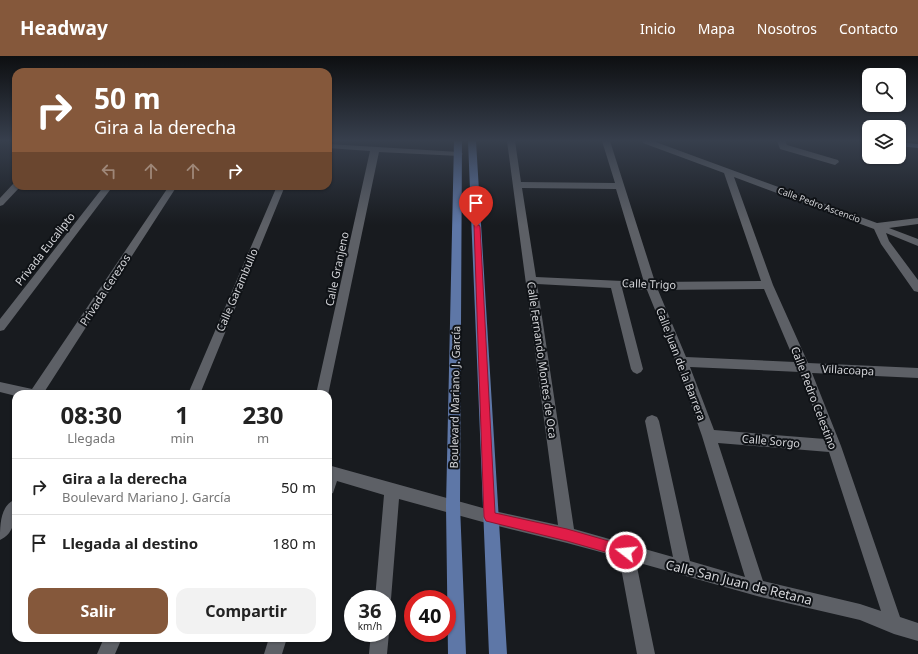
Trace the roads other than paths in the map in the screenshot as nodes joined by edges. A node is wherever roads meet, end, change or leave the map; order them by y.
1 (371, 169) edge
2 (515, 169) edge
3 (615, 169) edge
4 (718, 169) edge
5 (458, 171) joint
6 (473, 171) joint
7 (728, 173) junction
8 (517, 185) junction
9 (621, 186) junction
10 (12, 190) edge
11 (106, 190) edge
12 (170, 190) edge
13 (279, 190) edge
14 (0, 203) edge
15 (918, 221) edge
16 (878, 226) junction
17 (918, 243) edge
18 (530, 280) junction
19 (615, 283) junction
20 (768, 285) junction
21 (651, 286) junction
22 (918, 288) edge
23 (0, 327) edge
24 (682, 362) junction
25 (804, 368) junction
26 (637, 369) dead end
27 (918, 373) edge
28 (0, 387) edge
29 (14, 390) edge
30 (39, 390) edge
31 (196, 390) edge
32 (323, 390) edge
33 (652, 420) dead end
34 (709, 436) junction
35 (834, 446) junction
36 (332, 474) edge
37 (392, 490) junction
38 (453, 506) junction
39 (12, 512) edge
40 (490, 517) junction
41 (0, 532) edge
42 (567, 535) junction
43 (626, 552) junction
44 (683, 567) junction
45 (757, 588) junction
46 (384, 590) edge
47 (894, 625) junction
48 (918, 632) edge
49 (111, 642) edge
50 (276, 642) edge
51 (379, 642) edge
52 (106, 654) edge
53 (272, 654) edge
54 (378, 654) edge
55 (457, 654) edge
56 (498, 654) edge
57 (646, 654) edge

1 - 32 street, Calle Granjeno
2 - 8 street, Calle Fernando Montes de Oca
3 - 9 street, Calle Juan de la Barrera
4 - 7 street, Calle Pedro Ascencio
5 - 6 main road
5 - 38 main road, Boulevard Mariano J. García
6 - 40 main road
7 - 16 street, Calle Pedro Ascencio
7 - 20 street, Calle Pedro Celestino
8 - 9 street
8 - 18 street, Calle Fernando Montes de Oca
9 - 21 street, Calle Juan de la Barrera
10 - 14 street
11 - 23 street, Privada Eucalipto
12 - 30 street, Privada Cerezos
13 - 31 street, Calle Garambullo
15 - 16 street
16 - 17 street, Calle Pedro Ascencio
16 - 22 street
18 - 19 street, Calle Trigo
18 - 42 street, Calle Fernando Montes de Oca
19 - 21 street, Calle Trigo
19 - 26 street
20 - 21 street, Calle Trigo
20 - 25 street, Calle Pedro Celestino
21 - 24 street, Calle Juan de la Barrera
24 - 25 street, Villacoapa
24 - 34 street, Calle Juan de la Barrera
25 - 27 street, Villacoapa
25 - 35 street, Calle Pedro Celestino
28 - 29 street
33 - 44 street
34 - 35 street, Calle Sorgo
34 - 45 street, Calle Juan de la Barrera
35 - 47 street, Calle Pedro Celestino
36 - 37 street, Calle San Juan de Retana
37 - 38 street, Calle San Juan de Retana
37 - 46 street
38 - 40 street, Calle San Juan de Retana
38 - 55 main road, Boulevard Mariano J. García
39 - 41 street
40 - 42 street, Calle San Juan de Retana
40 - 56 main road
42 - 43 street, Calle San Juan de Retana
43 - 44 street, Calle San Juan de Retana
43 - 57 street
44 - 45 street, Calle San Juan de Retana
45 - 47 street, Calle San Juan de Retana
47 - 48 street, Calle San Juan de Retana
49 - 52 street
50 - 53 street
51 - 54 street

